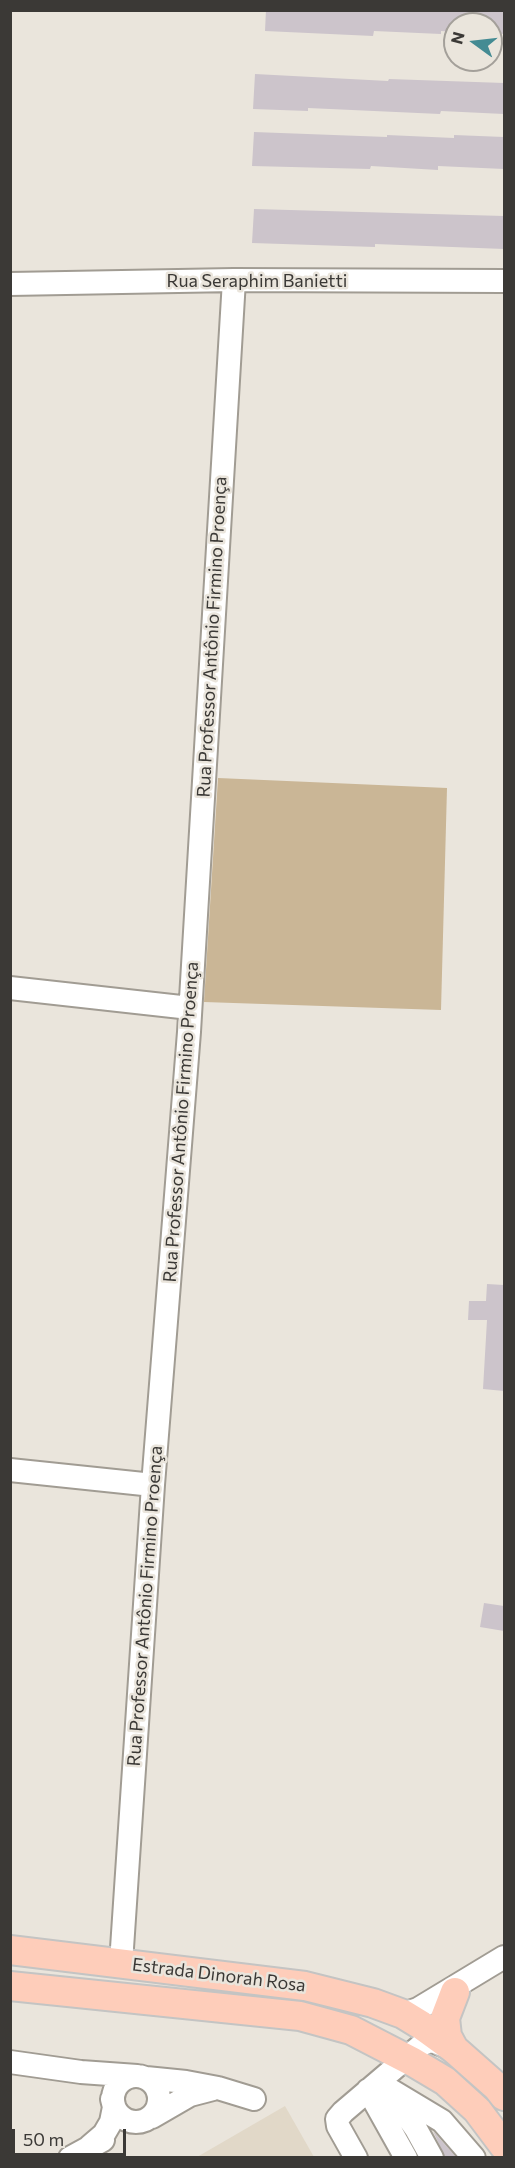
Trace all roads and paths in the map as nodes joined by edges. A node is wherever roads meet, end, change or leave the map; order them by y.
1 (234, 280) junction
2 (504, 281) edge
3 (10, 284) edge
4 (10, 987) edge
5 (190, 1008) junction
6 (10, 1470) edge
7 (153, 1485) junction
8 (10, 1950) edge
9 (504, 1957) edge
10 (121, 1963) junction
11 (462, 1985) junction
12 (10, 1986) edge
13 (412, 2019) junction
14 (351, 2030) junction
15 (454, 2049) junction
16 (410, 2060) junction
17 (10, 2062) edge
18 (81, 2072) junction
19 (142, 2077) junction
20 (379, 2085) junction
21 (218, 2088) junction
22 (504, 2096) edge
23 (254, 2099) dead end
24 (114, 2107) junction
25 (148, 2119) junction
26 (90, 2146) junction
27 (504, 2146) edge
28 (70, 2157) edge
29 (356, 2157) edge
30 (406, 2157) edge
31 (432, 2157) edge
32 (474, 2157) edge

1 - 2 street, Rua Seraphim Banietti
1 - 3 street, Rua Seraphim Banietti
1 - 5 street, Rua Professor Antônio Firmino Proença
4 - 5 street
5 - 7 street, Rua Professor Antônio Firmino Proença
6 - 7 street
7 - 10 street, Rua Professor Antônio Firmino Proença
8 - 10 main road, Estrada Dinorah Rosa
9 - 11 street
10 - 13 main road, Estrada Dinorah Rosa
11 - 13 street
11 - 15 main road
12 - 14 main road, Estrada Dinorah Rosa
13 - 14 main road
13 - 15 main road, Estrada Dinorah Rosa
14 - 16 main road, Estrada Dinorah Rosa
15 - 16 street
15 - 22 main road, Estrada Dinorah Rosa
16 - 20 street
16 - 27 main road, Estrada Dinorah Rosa
17 - 18 street
18 - 19 street
18 - 24 street
19 - 21 street
19 - 24 street
19 - 25 street
20 - 29 street
20 - 30 street
20 - 31 street
20 - 32 street
21 - 23 street
21 - 25 street
24 - 25 street
24 - 26 street
25 - 26 street
26 - 28 street

